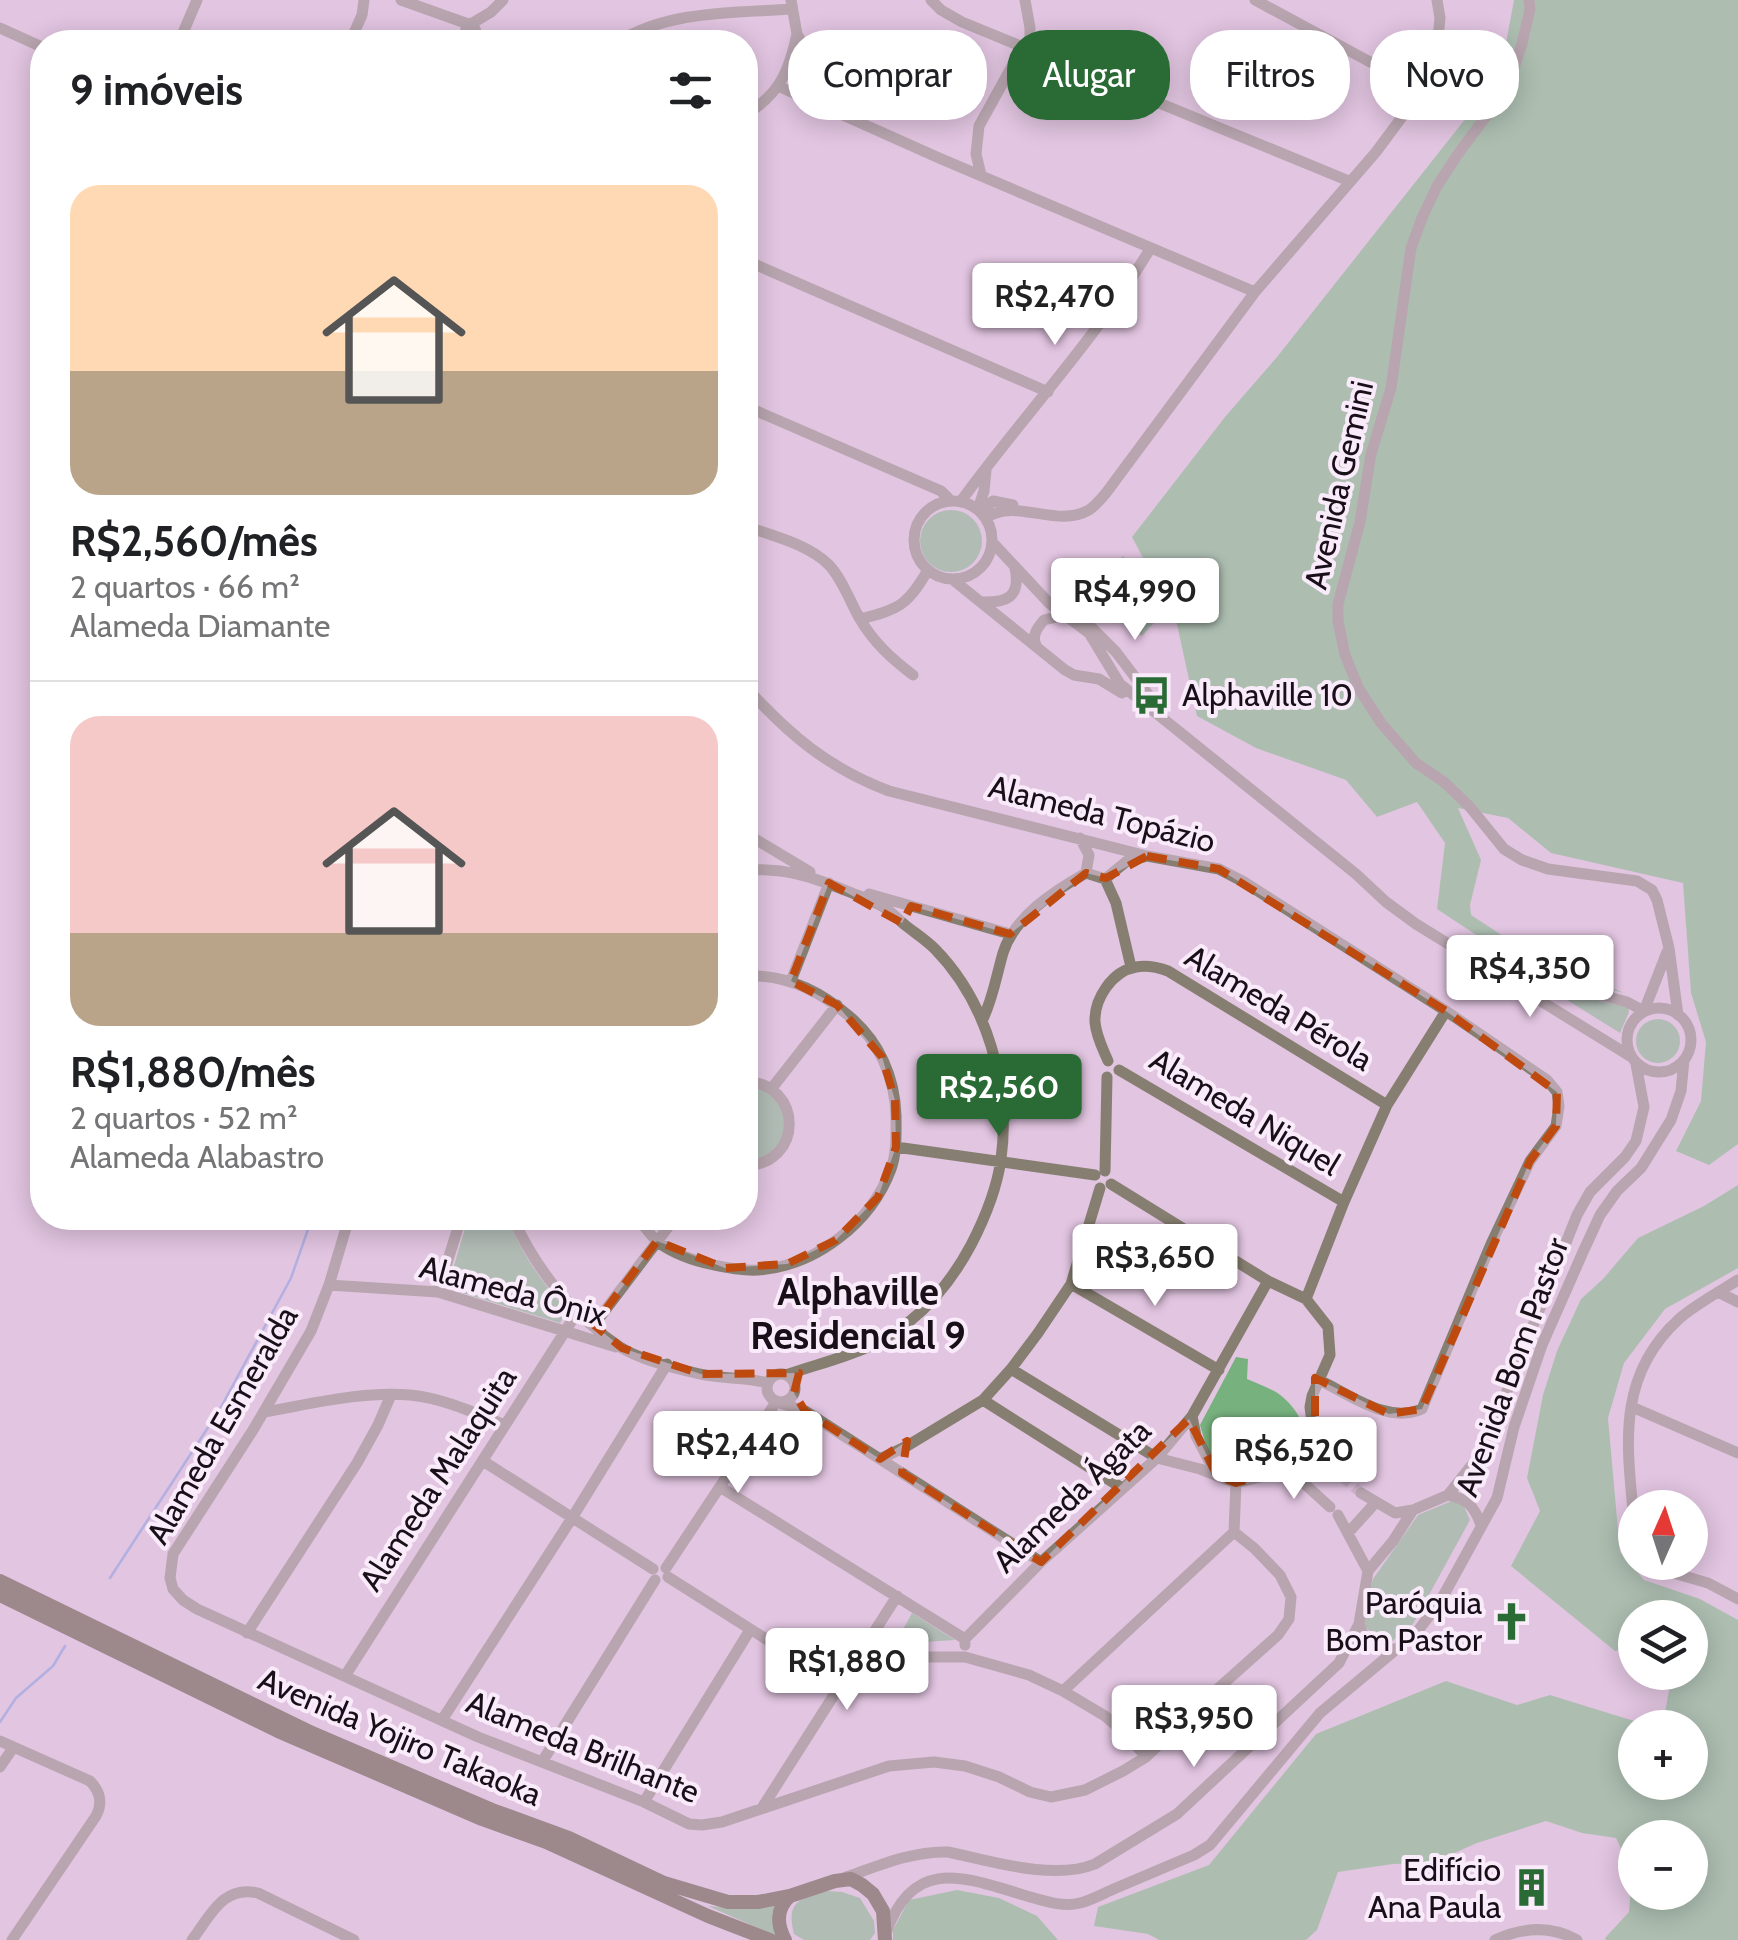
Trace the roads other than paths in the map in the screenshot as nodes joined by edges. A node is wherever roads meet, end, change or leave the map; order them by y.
1 (196, 0) edge
2 (364, 0) edge
3 (376, 0) edge
4 (503, 0) edge
5 (931, 0) edge
6 (1024, 0) edge
7 (1256, 0) edge
8 (1437, 0) edge
9 (405, 1) edge
10 (1533, 3) edge
11 (792, 4) edge
12 (491, 12) junction
13 (1028, 14) junction
14 (362, 15) junction
15 (0, 28) edge
16 (184, 30) edge
17 (355, 30) edge
18 (459, 30) edge
19 (473, 30) edge
20 (482, 30) edge
21 (644, 30) edge
22 (796, 30) edge
23 (1019, 30) edge
24 (1031, 30) edge
25 (1439, 30) edge
26 (1007, 39) edge
27 (30, 42) edge
28 (1370, 62) edge
29 (788, 70) edge
30 (1007, 72) edge
31 (778, 86) junction
32 (788, 90) edge
33 (758, 105) edge
34 (1170, 107) edge
35 (855, 120) edge
36 (1400, 120) edge
37 (981, 175) junction
38 (1348, 181) junction
39 (1150, 249) junction
40 (758, 266) edge
41 (1255, 292) junction
42 (1048, 392) junction
43 (758, 412) edge
44 (986, 466) junction
45 (918, 483) junction
46 (955, 500) junction
47 (926, 510) junction
48 (982, 513) junction
49 (758, 530) edge
50 (993, 543) junction
51 (1014, 566) junction
52 (928, 570) junction
53 (952, 580) junction
54 (981, 602) junction
55 (1049, 603) junction
56 (1065, 614) junction
57 (860, 618) junction
58 (1098, 645) junction
59 (1037, 646) junction
60 (1074, 674) junction
61 (913, 675) dead end
62 (758, 701) edge
63 (1178, 733) junction
64 (1080, 838) junction
65 (758, 841) edge
66 (1100, 844) junction
67 (1089, 854) junction
68 (1128, 856) junction
69 (758, 869) edge
70 (1086, 873) junction
71 (1106, 879) junction
72 (829, 883) junction
73 (911, 906) junction
74 (902, 922) junction
75 (1010, 934) junction
76 (1452, 946) junction
77 (1669, 948) junction
78 (1131, 967) junction
79 (758, 975) edge
80 (791, 980) junction
81 (837, 1005) junction
82 (1644, 1011) junction
83 (1446, 1012) junction
84 (1678, 1015) junction
85 (982, 1021) junction
86 (1633, 1060) junction
87 (1684, 1060) junction
88 (1108, 1061) junction
89 (1119, 1070) junction
90 (1107, 1076) junction
91 (758, 1083) edge
92 (772, 1088) junction
93 (1387, 1105) junction
94 (896, 1146) junction
95 (1000, 1160) junction
96 (758, 1164) edge
97 (1100, 1173) junction
98 (1106, 1186) junction
99 (1344, 1202) junction
100 (345, 1230) edge
101 (458, 1230) edge
102 (518, 1230) edge
103 (648, 1230) edge
104 (665, 1230) edge
105 (657, 1241) junction
106 (1738, 1280) edge
107 (1268, 1281) junction
108 (1071, 1284) junction
109 (329, 1285) junction
110 (438, 1292) junction
111 (1718, 1292) junction
112 (1306, 1300) junction
113 (1738, 1302) edge
114 (578, 1312) junction
115 (594, 1325) junction
116 (565, 1332) junction
117 (622, 1348) junction
118 (667, 1364) junction
119 (1010, 1370) junction
120 (1218, 1370) junction
121 (1319, 1380) junction
122 (784, 1383) junction
123 (391, 1395) junction
124 (983, 1400) junction
125 (778, 1402) junction
126 (1632, 1406) junction
127 (805, 1411) junction
128 (264, 1412) junction
129 (1192, 1416) junction
130 (505, 1425) junction
131 (1315, 1442) junction
132 (907, 1446) junction
133 (1738, 1453) edge
134 (880, 1458) junction
135 (1157, 1458) junction
136 (483, 1461) junction
137 (1286, 1467) junction
138 (902, 1473) junction
139 (1217, 1476) junction
140 (1342, 1476) tunnel mouth
141 (1236, 1482) junction
142 (720, 1486) junction
143 (1122, 1488) junction
144 (1632, 1490) edge
145 (1361, 1493) tunnel mouth
146 (1448, 1495) junction
147 (1376, 1502) junction
148 (1413, 1510) junction
149 (572, 1518) junction
150 (1481, 1525) junction
151 (1234, 1532) junction
152 (1348, 1533) junction
153 (1041, 1562) junction
154 (1368, 1571) junction
155 (661, 1574) junction
156 (1698, 1580) edge
157 (0, 1581) edge
158 (0, 1594) edge
159 (897, 1596) junction
160 (1738, 1599) edge
161 (182, 1600) joint
162 (1359, 1624) junction
163 (750, 1630) junction
164 (247, 1633) junction
165 (966, 1639) junction
166 (1396, 1649) junction
167 (965, 1657) junction
168 (858, 1658) junction
169 (346, 1676) junction
170 (840, 1686) junction
171 (1063, 1691) junction
172 (442, 1720) junction
173 (0, 1741) edge
174 (13, 1748) junction
175 (1146, 1757) junction
176 (542, 1762) junction
177 (0, 1768) edge
178 (783, 1774) junction
179 (802, 1794) junction
180 (644, 1802) junction
181 (762, 1808) junction
182 (836, 1881) junction
183 (790, 1896) junction
184 (884, 1939) edge
185 (12, 1940) edge
186 (192, 1940) edge
187 (354, 1940) edge
188 (770, 1940) edge
189 (785, 1940) edge
190 (1495, 1940) edge
191 (1577, 1940) edge

1 - 16 street
2 - 14 street
3 - 14 street
4 - 12 street
5 - 26 street
6 - 13 street
7 - 28 street
8 - 25 street
9 - 18 street
10 - 77 street, Avenida Gemini
11 - 21 street
11 - 22 street
12 - 19 street
12 - 20 street
13 - 23 street
13 - 24 street
14 - 17 street
15 - 27 street
29 - 31 street
30 - 37 street
31 - 32 street
31 - 33 street
34 - 38 street
35 - 37 street
36 - 38 street
37 - 39 street
38 - 41 street
39 - 41 street
39 - 42 street
40 - 42 street
41 - 48 street
42 - 44 street
43 - 45 street
44 - 46 street
44 - 48 street
45 - 46 street
45 - 47 street
46 - 47 street
46 - 48 street
47 - 52 street
48 - 50 street
49 - 57 street
50 - 51 street
50 - 53 street
51 - 54 street
51 - 55 street
52 - 53 street
52 - 57 street
53 - 54 street
54 - 59 street
55 - 56 street
55 - 63 street
56 - 58 street
56 - 59 street
57 - 61 street
58 - 60 street
58 - 63 street
59 - 60 street
60 - 63 street
62 - 64 street, Alameda Topázio
63 - 76 street
64 - 66 street, Alameda Topázio
64 - 67 street
65 - 72 street
66 - 67 street
66 - 68 street, Alameda Topázio
67 - 70 street
68 - 71 street
68 - 83 street, Alameda Topázio
69 - 72 street
70 - 71 street
70 - 75 street
71 - 78 street
72 - 73 street
72 - 74 street
72 - 80 street
73 - 74 street
73 - 75 street
74 - 85 street
75 - 85 street
76 - 82 street
76 - 86 street
77 - 82 street
77 - 84 street, Avenida Gemini
78 - 88 street, Alameda Pérola
78 - 93 street, Alameda Pérola
79 - 80 street
80 - 81 street
81 - 92 street
81 - 94 street
82 - 84 street
82 - 86 street
83 - 93 street
83 - 121 street, Alameda Topázio
84 - 87 street
85 - 95 street
86 - 87 street
86 - 146 street, Avenida Bom Pastor
87 - 150 street, Avenida Bom Pastor
88 - 89 street
88 - 90 street
89 - 90 street
89 - 99 street, Alameda Niquel
90 - 97 street
91 - 92 street
92 - 96 street
93 - 99 street
94 - 95 street
94 - 105 street
95 - 97 street
95 - 122 street
97 - 98 street
98 - 107 street
98 - 108 street
99 - 112 street
100 - 109 street, Alameda Esmeralda
101 - 110 street
102 - 114 street
103 - 105 street
104 - 105 street
105 - 115 street
106 - 111 street
107 - 112 street
107 - 120 street, Alameda Ágata
108 - 119 street
108 - 120 street
109 - 110 street, Alameda Ônix
109 - 128 street, Alameda Esmeralda
110 - 116 street, Alameda Ônix
111 - 113 street
111 - 126 street
112 - 121 street
114 - 115 street
114 - 116 street, Alameda Malaquita
115 - 117 street
116 - 117 street, Alameda Ônix
116 - 130 street, Alameda Malaquita
117 - 118 street, Alameda Ônix
118 - 122 street, Alameda Ônix
118 - 149 street
119 - 124 street
119 - 135 street
120 - 129 street, Alameda Ágata
121 - 131 street
122 - 125 street
122 - 125 street
122 - 127 street
123 - 128 street
123 - 130 street
123 - 164 street
124 - 132 street
124 - 143 street
125 - 127 street
125 - 142 street
126 - 133 street
126 - 144 street
127 - 134 street
128 - 161 street, Alameda Esmeralda
129 - 135 street, Alameda Ágata
129 - 139 street
130 - 136 street, Alameda Malaquita
131 - 137 street
131 - 140 street
132 - 134 street
132 - 138 street
134 - 138 street
135 - 139 street
135 - 143 street, Alameda Ágata
136 - 149 street
136 - 169 street, Alameda Malaquita
137 - 141 street
137 - 152 street
138 - 153 street
139 - 141 street
141 - 151 street
142 - 155 street
142 - 159 street
143 - 153 street, Alameda Ágata
145 - 147 street
146 - 148 street, Avenida Bom Pastor
146 - 150 street
147 - 148 street
147 - 152 street
148 - 154 street, Avenida Bom Pastor
149 - 155 street
149 - 172 street
150 - 166 street, Avenida Bom Pastor
151 - 171 street
151 - 175 street, Alameda Brilhante
152 - 154 street
153 - 165 street, Alameda Ágata
154 - 162 street, Avenida Bom Pastor
155 - 163 street
155 - 176 street
156 - 160 street
157 - 183 main road, Avenida Yojiro Takaoka
158 - 188 main road, Avenida Yojiro Takaoka
159 - 165 street
159 - 168 street
161 - 164 street, Alameda Brilhante
162 - 166 street
162 - 182 street, Avenida Bom Pastor
163 - 170 street
163 - 180 street
164 - 169 street, Alameda Brilhante
165 - 167 street
166 - 184 street, Avenida Bom Pastor
167 - 168 street
167 - 171 street
168 - 170 street
169 - 172 street, Alameda Brilhante
170 - 178 street
171 - 175 street
172 - 176 street, Alameda Brilhante
173 - 174 street
174 - 177 street
174 - 185 street
175 - 179 street, Alameda Brilhante
176 - 180 street, Alameda Brilhante
178 - 179 street
178 - 181 street
179 - 181 street, Alameda Brilhante
180 - 181 street, Alameda Brilhante
182 - 183 main road, Avenida Yojiro Takaoka
182 - 184 main road
183 - 189 main road
186 - 187 street
190 - 191 street

